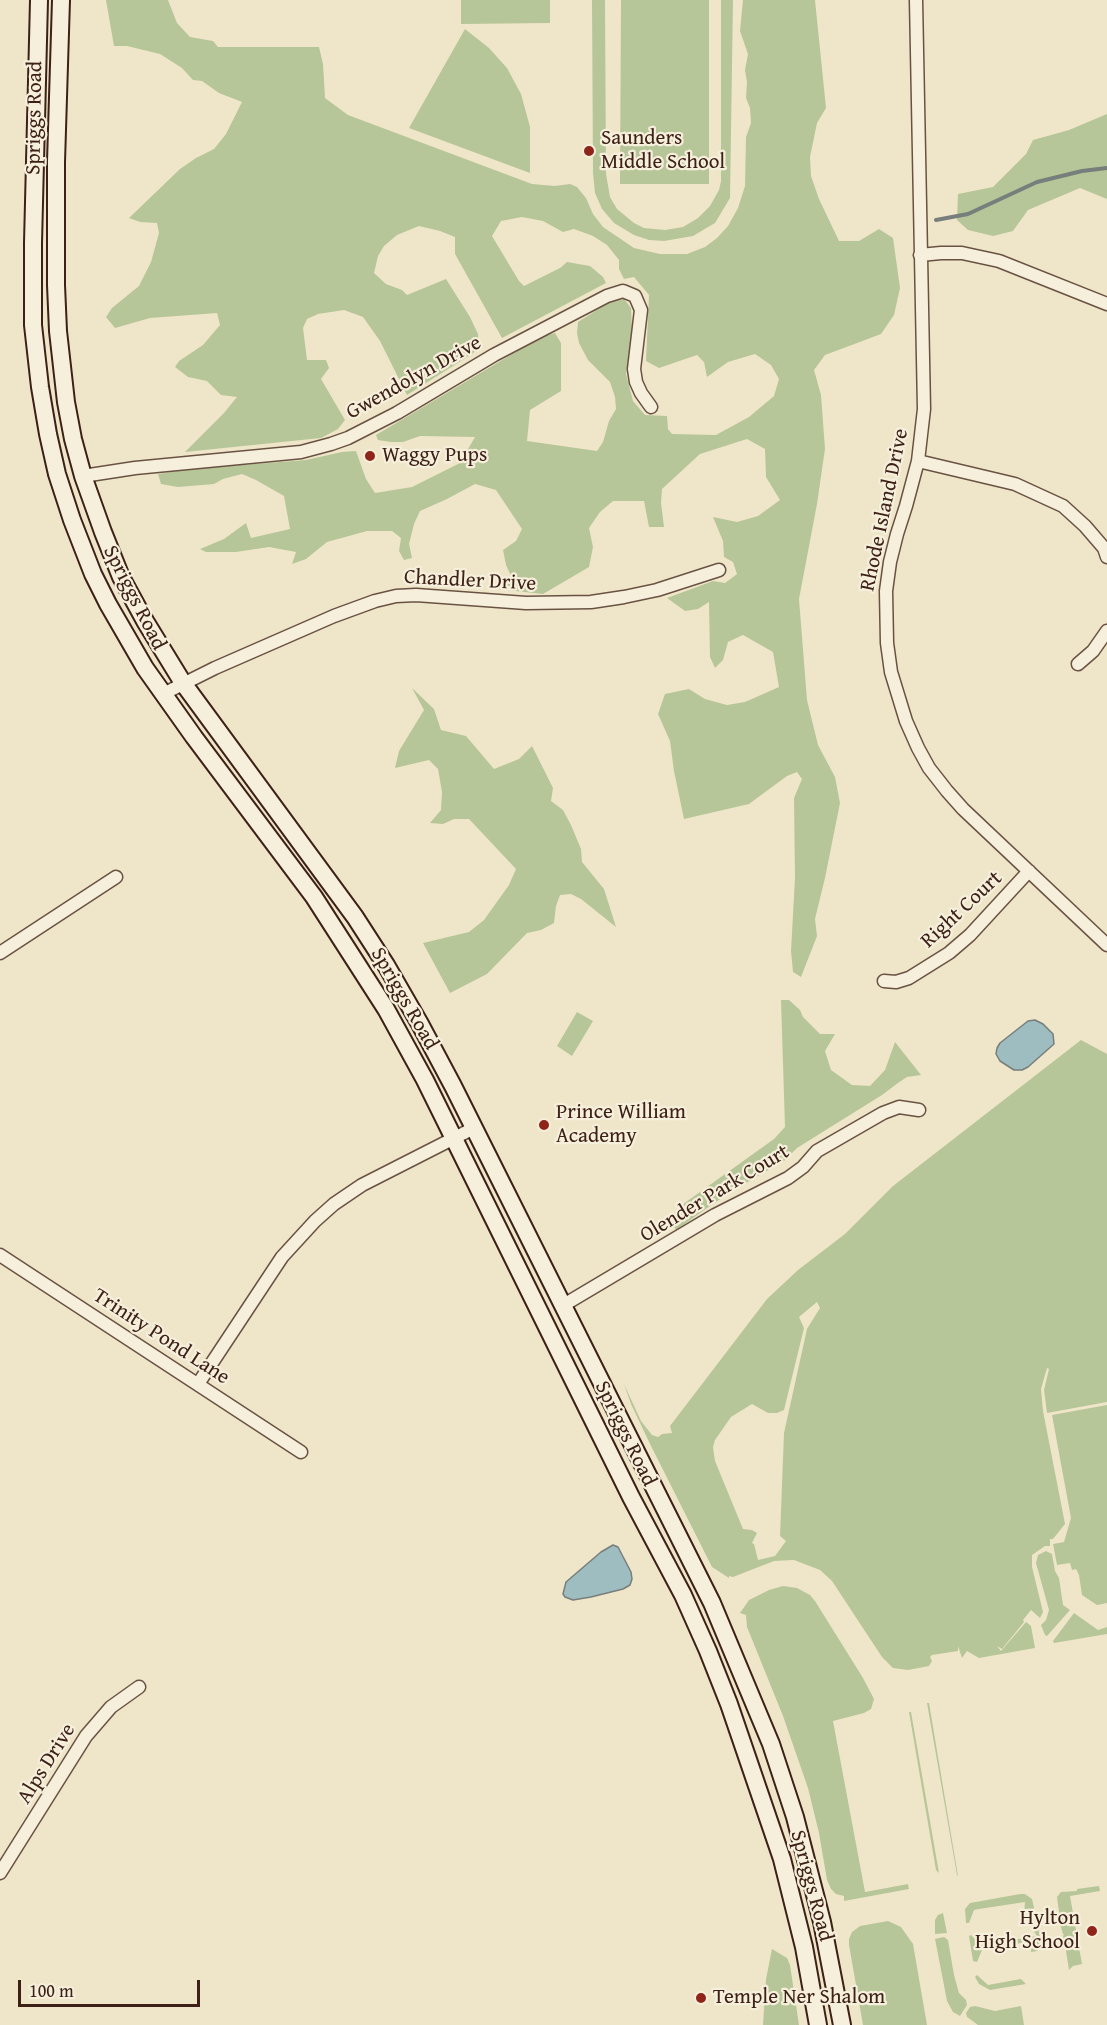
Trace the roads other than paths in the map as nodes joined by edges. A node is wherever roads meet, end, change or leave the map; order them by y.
1 (39, 0) edge
2 (61, 0) edge
3 (916, 0) edge
4 (920, 255) junction
5 (1107, 303) edge
6 (651, 407) dead end
7 (918, 461) junction
8 (83, 476) junction
9 (1107, 557) edge
10 (719, 570) dead end
11 (1107, 631) edge
12 (1078, 664) dead end
13 (183, 683) junction
14 (163, 694) junction
15 (1029, 872) junction
16 (116, 877) dead end
17 (1107, 945) edge
18 (0, 953) edge
19 (884, 981) dead end
20 (919, 1110) dead end
21 (474, 1128) junction
22 (453, 1137) junction
23 (0, 1255) edge
24 (562, 1306) junction
25 (198, 1384) junction
26 (301, 1452) dead end
27 (139, 1687) dead end
28 (0, 1873) edge
29 (818, 2025) edge
30 (842, 2025) edge

1 - 14 main road, Spriggs Road
2 - 8 main road, Spriggs Road
3 - 4 street, Rhode Island Drive
4 - 5 street
4 - 7 street, Rhode Island Drive
6 - 8 street, Gwendolyn Drive
7 - 9 street
7 - 15 street, Rhode Island Drive
8 - 13 main road, Spriggs Road
10 - 13 street, Chandler Drive
11 - 12 street
13 - 14 street, Chandler Drive
13 - 21 main road, Spriggs Road
14 - 22 main road, Spriggs Road
15 - 17 street, Rhode Island Drive
15 - 19 street, Right Court
16 - 18 street
20 - 24 street, Olender Park Court
21 - 22 street
21 - 24 main road, Spriggs Road
22 - 25 street
22 - 29 main road, Spriggs Road
23 - 25 street, Trinity Pond Lane
24 - 30 main road, Spriggs Road
25 - 26 street, Trinity Pond Lane
27 - 28 street, Alps Drive

